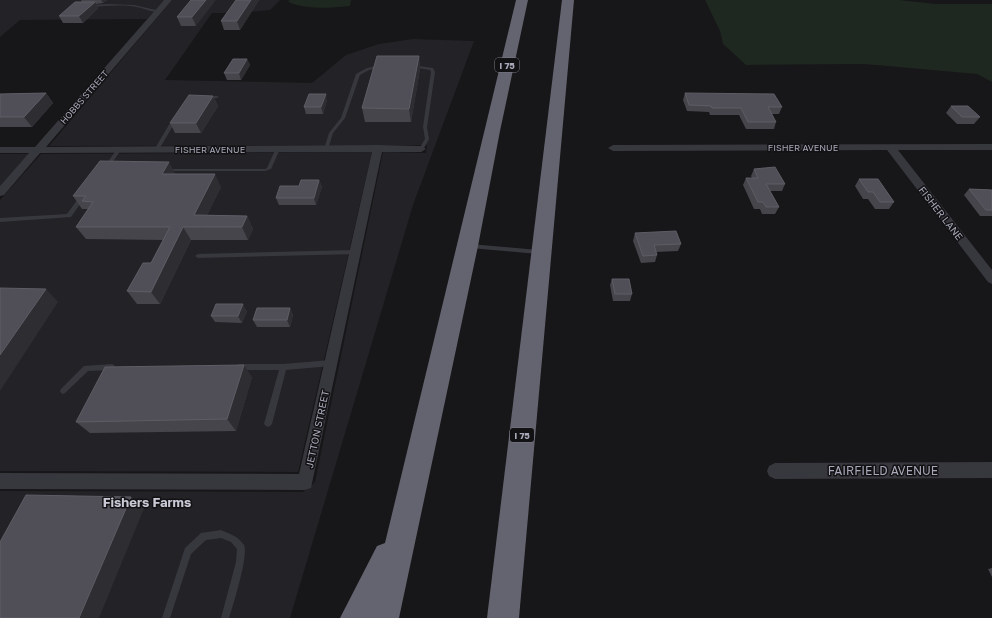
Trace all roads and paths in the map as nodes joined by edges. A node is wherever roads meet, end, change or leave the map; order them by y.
1 (168, 0) edge
2 (522, 0) edge
3 (568, 0) edge
4 (86, 6) edge
5 (158, 11) junction
6 (385, 66) edge
7 (409, 66) edge
8 (198, 97) edge
9 (217, 97) dead end
10 (177, 116) edge
11 (890, 147) junction
12 (992, 147) edge
13 (378, 148) junction
14 (613, 148) dead end
15 (278, 149) junction
16 (326, 149) junction
17 (421, 149) joint
18 (0, 150) edge
19 (38, 150) junction
20 (119, 150) junction
21 (156, 150) junction
22 (113, 170) edge
23 (157, 170) edge
24 (0, 193) edge
25 (84, 195) edge
26 (0, 220) edge
27 (468, 246) junction
28 (356, 252) junction
29 (542, 252) junction
30 (198, 256) dead end
31 (992, 279) edge
32 (331, 363) junction
33 (118, 367) edge
34 (228, 367) edge
35 (283, 367) junction
36 (63, 392) dead end
37 (268, 424) dead end
38 (992, 470) edge
39 (775, 471) dead end
40 (0, 481) edge
41 (402, 530) junction
42 (166, 618) edge
43 (225, 618) edge
44 (356, 618) edge
45 (383, 618) edge
46 (503, 618) edge

1 - 5 street, HOBBS STREET
2 - 27 highway, I 75
3 - 29 highway, I 75
4 - 5 lane
5 - 19 street, HOBBS STREET
6 - 16 lane
7 - 17 lane
8 - 9 lane
10 - 21 lane
11 - 12 street, FISHER AVENUE
11 - 14 street, FISHER AVENUE
11 - 31 street, FISHER LANE
13 - 16 street, FISHER AVENUE
13 - 17 street, FISHER AVENUE
13 - 28 street, JETTON STREET
15 - 16 street, FISHER AVENUE
15 - 21 street, FISHER AVENUE
15 - 23 lane
18 - 19 street, FISHER AVENUE
19 - 20 street, FISHER AVENUE
19 - 24 street, HOBBS STREET
20 - 21 street, FISHER AVENUE
20 - 22 lane
25 - 26 lane
27 - 29 lane
27 - 41 highway, I 75
28 - 30 lane
28 - 32 street, JETTON STREET
29 - 46 highway, I 75
32 - 35 lane
32 - 40 street, JETTON STREET
33 - 36 lane
34 - 35 lane
35 - 37 lane
38 - 39 street, FAIRFIELD AVENUE
41 - 44 highway
41 - 45 highway, I 75
42 - 43 lane

